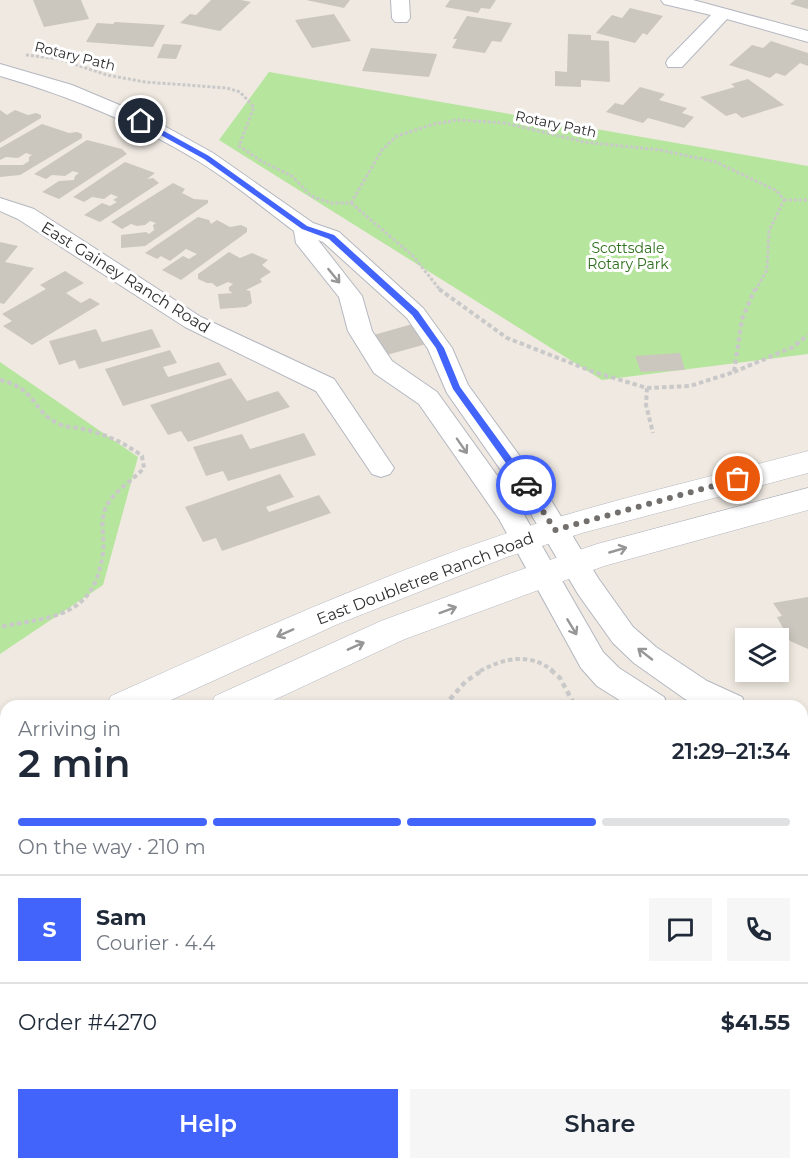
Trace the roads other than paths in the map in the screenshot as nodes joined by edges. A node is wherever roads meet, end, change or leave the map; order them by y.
1 (670, 0) edge
2 (723, 12) junction
3 (808, 37) edge
4 (675, 63) dead end
5 (0, 70) edge
6 (0, 204) edge
7 (305, 228) junction
8 (402, 302) junction
9 (356, 315) junction
10 (456, 387) junction
11 (428, 398) junction
12 (808, 462) edge
13 (381, 468) dead end
14 (808, 499) edge
15 (555, 530) junction
16 (524, 540) junction
17 (576, 565) junction
18 (543, 576) junction
19 (676, 676) junction
20 (137, 700) edge
21 (241, 700) edge
22 (642, 700) edge
23 (656, 700) edge
24 (718, 700) edge

1 - 2 street
2 - 3 street
2 - 4 street
5 - 7 street
6 - 13 street, East Gainey Ranch Road
7 - 8 street
7 -> 9 street
8 - 9 street
8 - 10 street
9 - 11 street
10 - 11 street
10 - 15 street
11 -> 16 street
12 - 15 main road, East Doubletree Ranch Road
17 -> 14 main road
15 - 16 main road, East Doubletree Ranch Road
15 - 17 street
16 - 18 street
16 -> 20 main road, East Doubletree Ranch Road
17 - 18 main road
19 -> 17 street
21 -> 18 main road
18 -> 22 street
19 - 23 street
19 - 24 street

